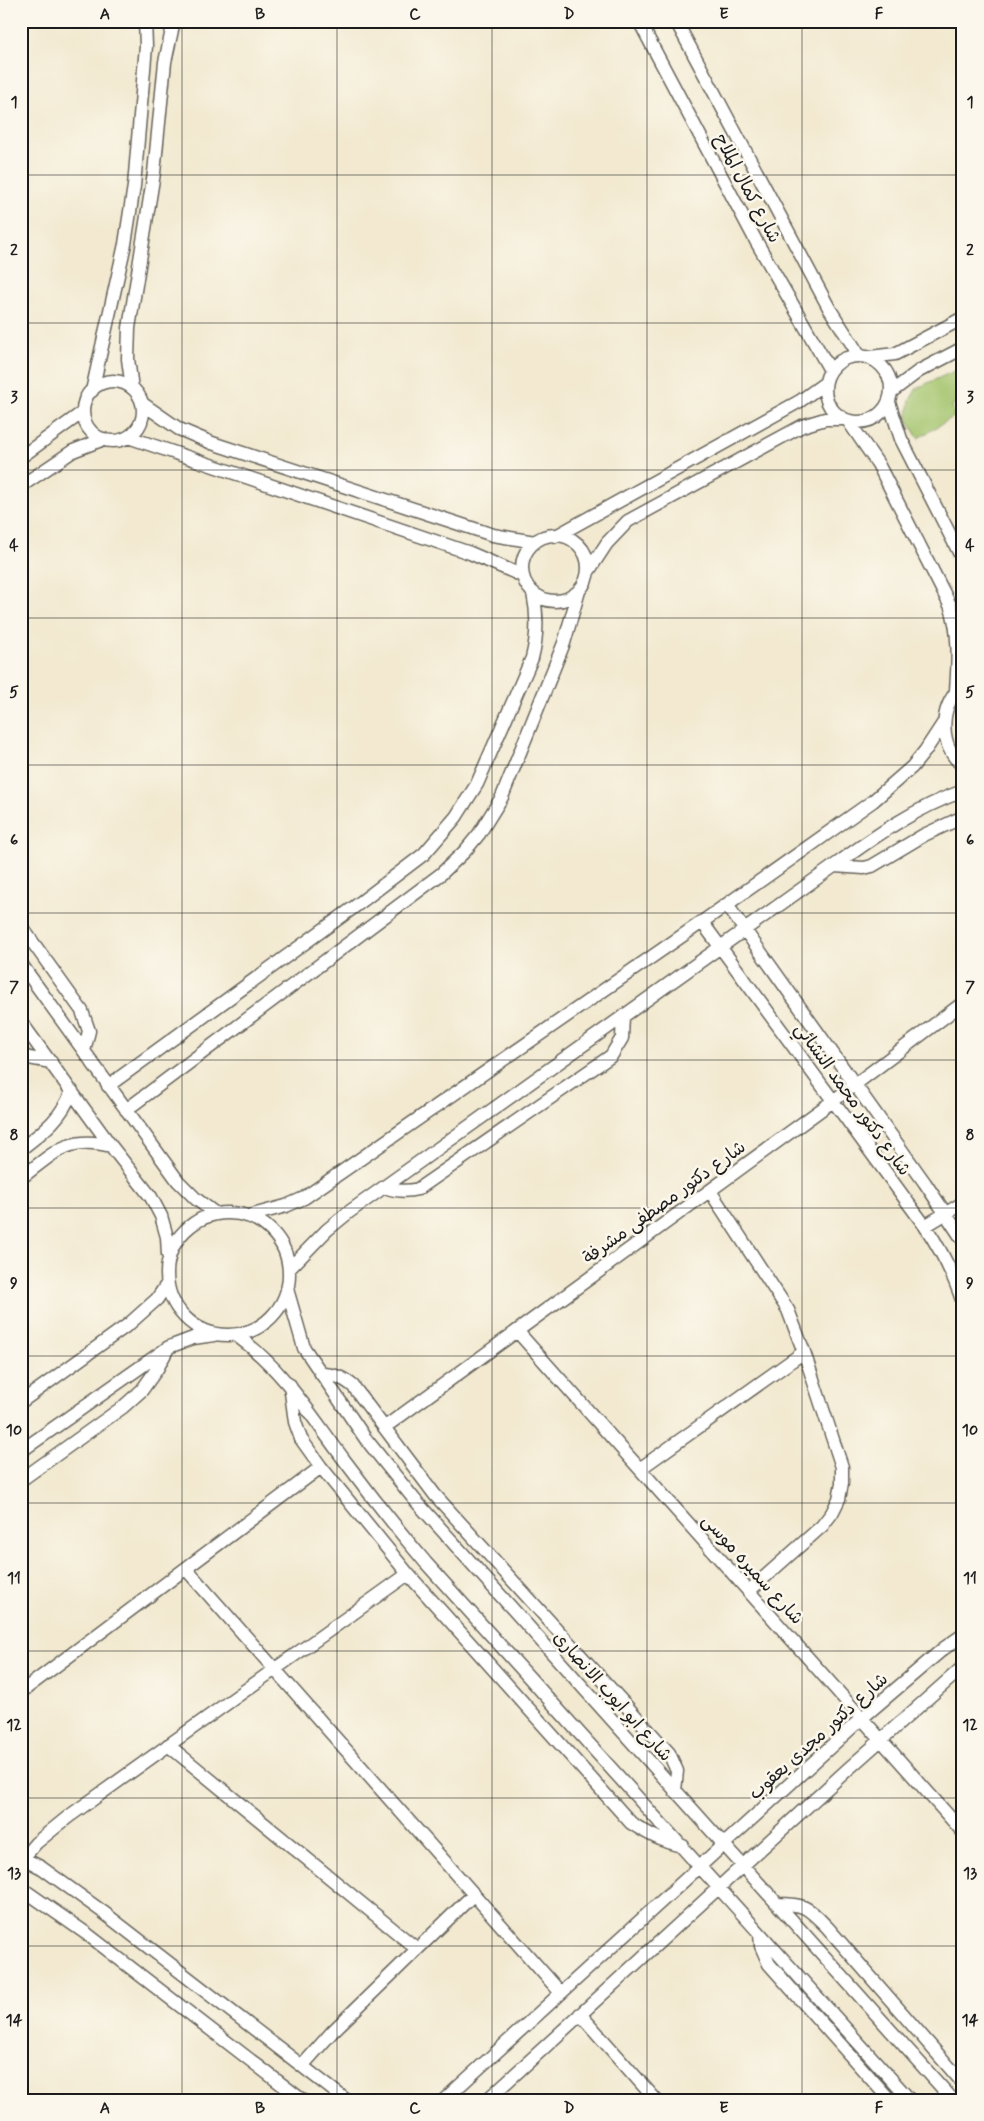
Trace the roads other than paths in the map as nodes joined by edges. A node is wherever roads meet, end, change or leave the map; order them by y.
1 (145, 21) edge
2 (174, 21) edge
3 (639, 21) edge
4 (676, 21) edge
5 (963, 318) edge
6 (963, 348) edge
7 (864, 356) junction
8 (830, 370) junction
9 (825, 383) junction
10 (132, 388) junction
11 (92, 390) junction
12 (890, 397) junction
13 (143, 404) junction
14 (83, 412) junction
15 (846, 420) junction
16 (128, 437) junction
17 (104, 439) junction
18 (21, 457) edge
19 (21, 486) edge
20 (556, 536) junction
21 (535, 542) junction
22 (963, 560) edge
23 (588, 572) junction
24 (523, 576) junction
25 (579, 591) junction
26 (533, 593) junction
27 (959, 688) edge
28 (944, 722) junction
29 (963, 766) edge
30 (963, 790) edge
31 (963, 817) edge
32 (834, 866) junction
33 (727, 904) junction
34 (702, 922) junction
35 (21, 926) edge
36 (744, 930) junction
37 (720, 948) junction
38 (21, 964) edge
39 (963, 1003) edge
40 (623, 1016) junction
41 (21, 1022) edge
42 (84, 1051) junction
43 (21, 1054) edge
44 (51, 1062) junction
45 (855, 1084) junction
46 (108, 1086) junction
47 (72, 1091) junction
48 (833, 1101) junction
49 (126, 1110) junction
50 (112, 1146) junction
51 (21, 1149) edge
52 (21, 1178) edge
53 (384, 1187) junction
54 (710, 1191) junction
55 (963, 1203) edge
56 (946, 1213) junction
57 (216, 1214) junction
58 (249, 1216) junction
59 (925, 1226) junction
60 (963, 1240) edge
61 (168, 1258) junction
62 (289, 1268) junction
63 (167, 1284) junction
64 (288, 1290) junction
65 (963, 1303) edge
66 (517, 1331) junction
67 (218, 1334) junction
68 (236, 1335) junction
69 (169, 1347) junction
70 (804, 1352) junction
71 (321, 1374) junction
72 (290, 1385) junction
73 (21, 1402) edge
74 (385, 1427) junction
75 (21, 1451) edge
76 (321, 1467) junction
77 (641, 1468) junction
78 (21, 1480) edge
79 (186, 1569) junction
80 (408, 1574) junction
81 (749, 1591) junction
82 (963, 1636) edge
83 (963, 1668) edge
84 (275, 1670) junction
85 (21, 1692) edge
86 (862, 1718) junction
87 (881, 1739) junction
88 (168, 1745) junction
89 (675, 1791) junction
90 (963, 1832) edge
91 (724, 1845) junction
92 (683, 1846) junction
93 (22, 1857) edge
94 (742, 1865) junction
95 (700, 1866) junction
96 (718, 1887) junction
97 (21, 1888) edge
98 (474, 1894) junction
99 (778, 1904) junction
100 (760, 1934) junction
101 (418, 1948) junction
102 (561, 1992) junction
103 (580, 2014) junction
104 (302, 2066) junction
105 (963, 2083) edge
106 (302, 2100) edge
107 (346, 2100) edge
108 (444, 2100) edge
109 (487, 2100) edge
110 (656, 2100) edge
111 (890, 2100) edge
112 (910, 2100) edge
113 (953, 2100) edge

1 - 11 street
2 - 10 street
3 - 8 street, شارع كمال الملاح
4 - 7 street, شارع كمال الملاح
5 - 7 street
6 - 12 street
7 - 8 street
7 - 12 street
8 - 9 street
9 - 15 street
9 - 20 street
10 - 11 street
10 - 13 street
11 - 14 street
12 - 15 street
12 - 22 street
13 - 16 street
13 - 21 street
14 - 17 street
14 - 18 street
15 - 23 street
15 - 27 street
16 - 17 street
16 - 24 street
17 - 19 street
20 - 21 street
20 - 23 street
21 - 24 street
23 - 25 street
24 - 26 street
25 - 26 street
25 - 49 street
26 - 46 street
27 - 28 street
28 - 29 street
28 - 33 street
30 - 32 street
31 - 32 street
32 - 36 street
33 - 34 street
33 - 36 street, شارع دكتور محمد النشائي
34 - 37 street, شارع دكتور محمد النشائي
34 - 58 street
35 - 42 street
36 - 37 street
36 - 45 street, شارع دكتور محمد النشائي
37 - 40 street
37 - 48 street, شارع دكتور محمد النشائي
38 - 42 street
39 - 45 street, شارع دكتور مصطفى مشرفة
40 - 53 street
40 - 53 street
41 - 44 street
42 - 46 street
43 - 44 street
44 - 47 street
45 - 48 street, شارع دكتور مصطفى مشرفة
45 - 56 street, شارع دكتور محمد النشائي
46 - 49 street
47 - 50 street
47 - 51 street
48 - 54 street, شارع دكتور مصطفى مشرفة
48 - 59 street, شارع دكتور محمد النشائي
49 - 57 street
50 - 52 street
50 - 61 street
53 - 62 street
54 - 66 street, شارع دكتور مصطفى مشرفة
54 - 70 street
55 - 56 street
56 - 59 street
56 - 60 street, شارع دكتور محمد النشائي
57 - 58 street
57 - 61 street
58 - 62 street
59 - 65 street, شارع دكتور محمد النشائي
61 - 63 street
62 - 64 street
63 - 67 street
63 - 73 street
64 - 68 street
64 - 71 street, شارع ابو ايوب الانصارى
66 - 74 street, شارع دكتور مصطفى مشرفة
66 - 77 street, شارع سميره موسى
67 - 68 street
67 - 69 street
68 - 72 street
69 - 75 street
69 - 78 street
70 - 77 street
70 - 81 street
71 - 74 street
71 - 89 street, شارع ابو ايوب الانصارى
72 - 76 street
72 - 92 street
74 - 89 street
76 - 79 street
76 - 80 street
77 - 81 street, شارع سميره موسى
79 - 84 street
79 - 85 street
80 - 84 street
80 - 92 street
81 - 86 street, شارع سميره موسى
82 - 86 street, شارع دكتور مجدى يعقوب
83 - 87 street
84 - 88 street
84 - 98 street
86 - 87 street, شارع سميره موسى
86 - 91 street, شارع دكتور مجدى يعقوب
87 - 90 street, شارع سميره موسى
87 - 94 street
88 - 93 street
88 - 101 street
89 - 91 street, شارع ابو ايوب الانصارى
91 - 94 street, شارع ابو ايوب الانصارى
91 - 95 street, شارع دكتور مجدى يعقوب
92 - 95 street
93 - 104 street
94 - 96 street
94 - 99 street, شارع ابو ايوب الانصارى
95 - 96 street
95 - 102 street, شارع دكتور مجدى يعقوب
96 - 100 street
96 - 103 street
97 - 106 street
98 - 101 street
98 - 102 street
99 - 105 street
99 - 113 street, شارع ابو ايوب الانصارى
100 - 111 street
100 - 112 street
101 - 104 street
102 - 108 street, شارع دكتور مجدى يعقوب
103 - 109 street
103 - 110 street
104 - 107 street

